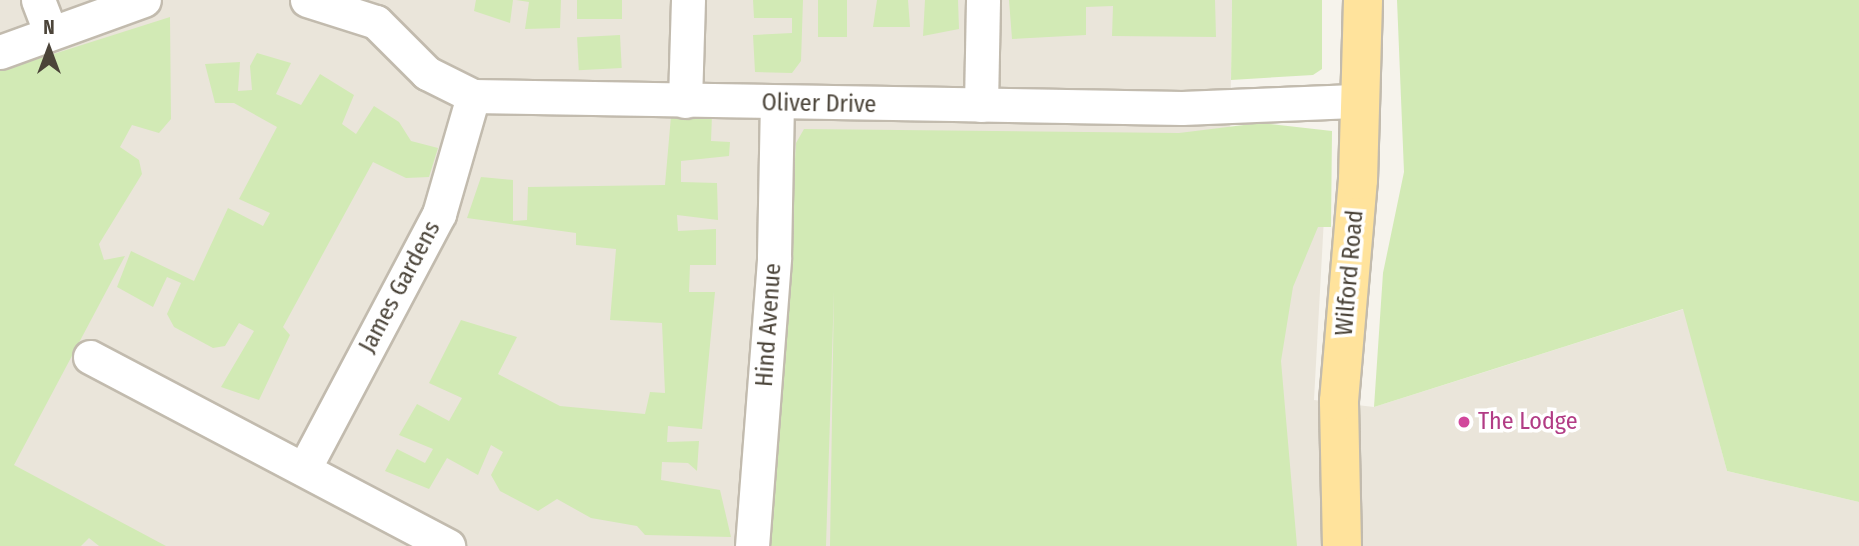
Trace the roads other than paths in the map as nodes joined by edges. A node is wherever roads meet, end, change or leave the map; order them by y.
1 (38, 0) edge
2 (144, 0) edge
3 (307, 0) edge
4 (688, 0) edge
5 (983, 0) edge
6 (1363, 0) edge
7 (382, 11) edge
8 (50, 32) junction
9 (0, 52) edge
10 (473, 96) junction
11 (1360, 101) junction
12 (685, 102) junction
13 (777, 103) junction
14 (981, 105) junction
15 (90, 357) dead end
16 (304, 468) junction
17 (448, 546) edge
18 (752, 546) edge
19 (1342, 546) edge

1 - 8 street
2 - 8 street
3 - 7 street, Oliver Drive
4 - 12 street
5 - 14 street
6 - 11 main road, Wilford Road
7 - 10 street, Oliver Drive
8 - 9 street
10 - 12 street, Oliver Drive
10 - 16 street, James Gardens
11 - 14 street, Oliver Drive
11 - 19 main road, Wilford Road
12 - 13 street, Oliver Drive
13 - 14 street, Oliver Drive
13 - 18 street, Hind Avenue
15 - 16 street
16 - 17 street

